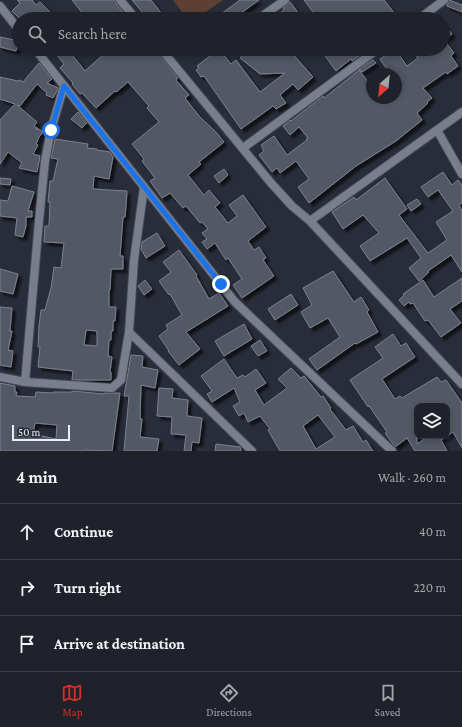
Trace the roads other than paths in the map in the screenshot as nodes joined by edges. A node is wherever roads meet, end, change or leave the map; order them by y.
1 (120, 0) edge
2 (285, 0) edge
3 (444, 0) edge
4 (0, 6) edge
5 (130, 12) edge
6 (268, 12) edge
7 (428, 12) edge
8 (12, 21) edge
9 (40, 56) edge
10 (167, 56) edge
11 (368, 56) edge
12 (64, 86) junction
13 (462, 112) edge
14 (437, 130) junction
15 (243, 148) junction
16 (462, 174) edge
17 (144, 187) junction
18 (310, 222) junction
19 (129, 332) junction
20 (0, 377) edge
21 (25, 382) junction
22 (462, 384) edge
23 (252, 451) edge
24 (392, 451) edge

1 - 5 street
2 - 6 street
3 - 7 street
4 - 8 street
9 - 12 street
10 - 15 street
11 - 15 street
12 - 17 street
12 - 21 street
13 - 14 street
14 - 16 street
14 - 18 street
15 - 18 street
17 - 19 street
17 - 24 street
18 - 22 street
19 - 21 street
19 - 23 street
20 - 21 street

